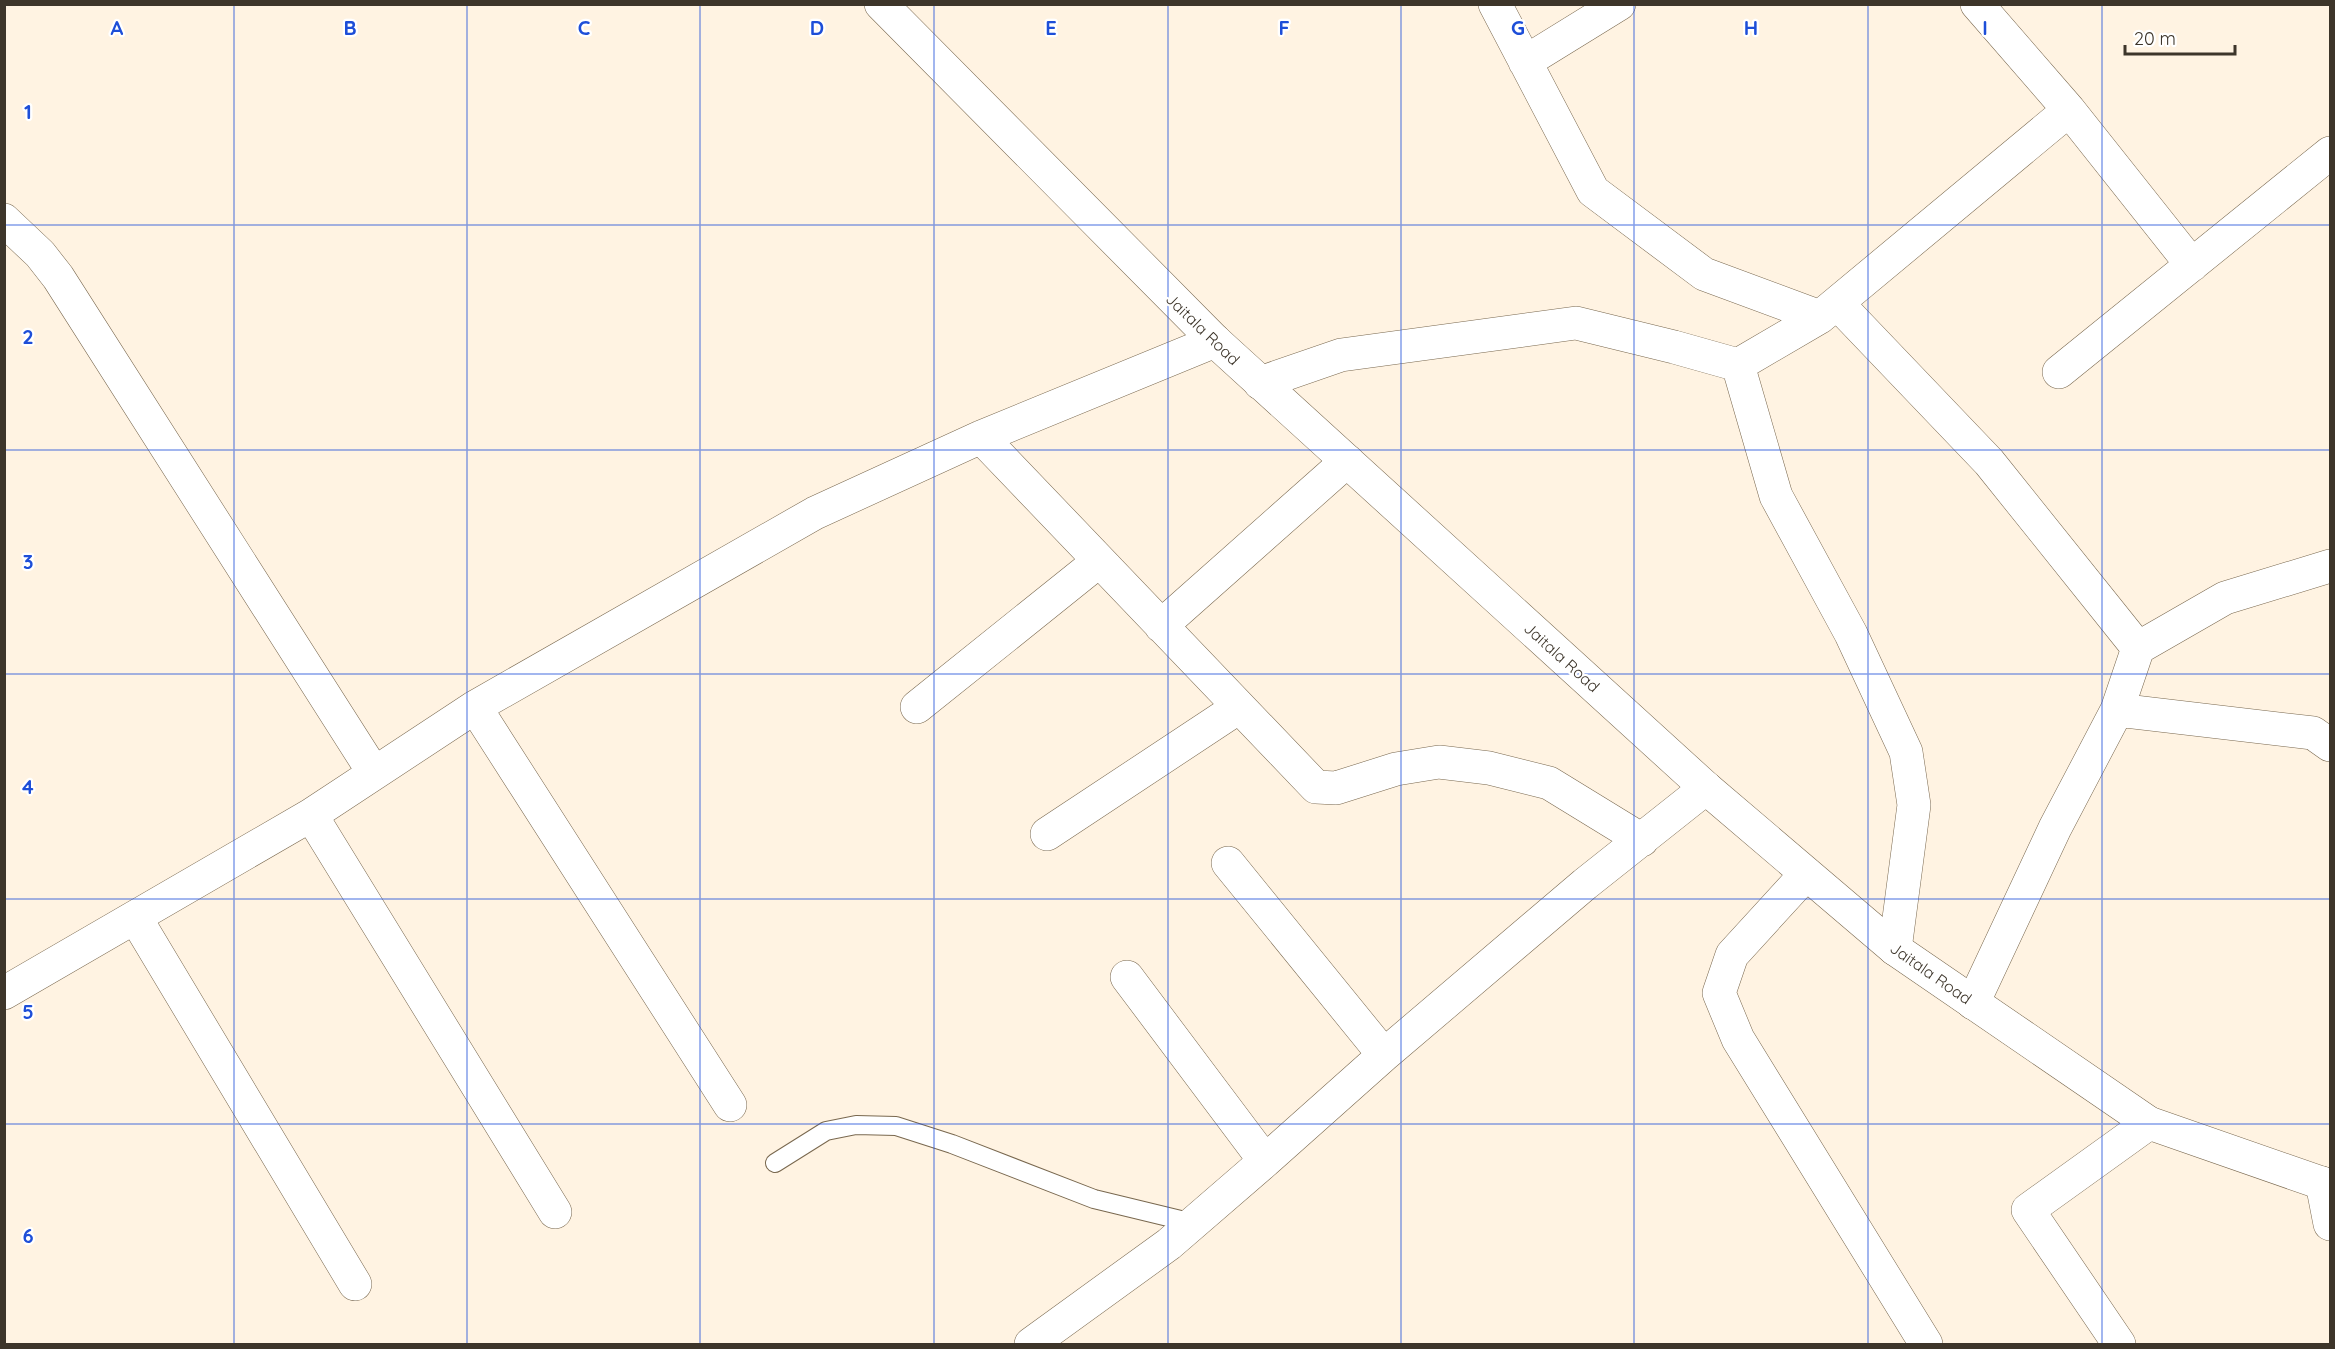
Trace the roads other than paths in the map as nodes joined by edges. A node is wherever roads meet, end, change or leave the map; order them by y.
1 (881, 4) edge
2 (1495, 4) edge
3 (1619, 4) edge
4 (1977, 4) edge
5 (1525, 62) junction
6 (2069, 110) junction
7 (2331, 153) edge
8 (4, 220) edge
9 (2192, 265) junction
10 (1828, 310) junction
11 (1215, 341) junction
12 (1738, 365) junction
13 (2059, 372) dead end
14 (1260, 383) junction
15 (981, 437) junction
16 (1347, 462) junction
17 (1100, 561) junction
18 (2331, 566) edge
19 (1161, 626) junction
20 (2138, 648) junction
21 (475, 707) junction
22 (916, 707) dead end
23 (1239, 707) junction
24 (2117, 711) junction
25 (2331, 745) edge
26 (374, 773) junction
27 (1706, 788) junction
28 (311, 815) junction
29 (1047, 834) dead end
30 (1642, 840) junction
31 (1228, 863) dead end
32 (1806, 874) junction
33 (135, 917) junction
34 (1895, 949) junction
35 (1127, 977) dead end
36 (4, 993) edge
37 (1973, 1004) junction
38 (1384, 1055) junction
39 (730, 1105) dead end
40 (2149, 1123) junction
41 (1265, 1161) junction
42 (775, 1163) dead end
43 (2326, 1184) edge
44 (555, 1212) dead end
45 (1193, 1223) junction
46 (2331, 1224) edge
47 (356, 1284) dead end
48 (1031, 1344) edge
49 (1926, 1344) edge
50 (2119, 1344) edge

1 - 11 street, Jaitala Road
2 - 5 street
3 - 5 street
4 - 6 street
5 - 10 street
6 - 9 street
6 - 10 street
7 - 9 street
8 - 26 street
9 - 13 street
10 - 12 street
10 - 20 street
11 - 14 street, Jaitala Road
11 - 15 street
12 - 14 street
12 - 34 street
14 - 16 street, Jaitala Road
15 - 17 street
15 - 21 street
16 - 19 street
16 - 27 street, Jaitala Road
17 - 19 street
17 - 22 street
18 - 20 street
19 - 23 street
20 - 24 street
21 - 26 street
21 - 39 street
23 - 29 street
23 - 30 street
24 - 25 street
24 - 37 street
26 - 28 street
27 - 30 street
27 - 32 street, Jaitala Road
28 - 33 street
28 - 44 street
30 - 38 street
31 - 38 street
32 - 34 street, Jaitala Road
32 - 49 street
33 - 36 street
33 - 47 street
34 - 37 street, Jaitala Road
35 - 41 street
37 - 40 street, Jaitala Road
38 - 41 street
40 - 43 street, Jaitala Road
40 - 50 street
41 - 45 street
42 - 45 lane
43 - 46 street
45 - 48 street

